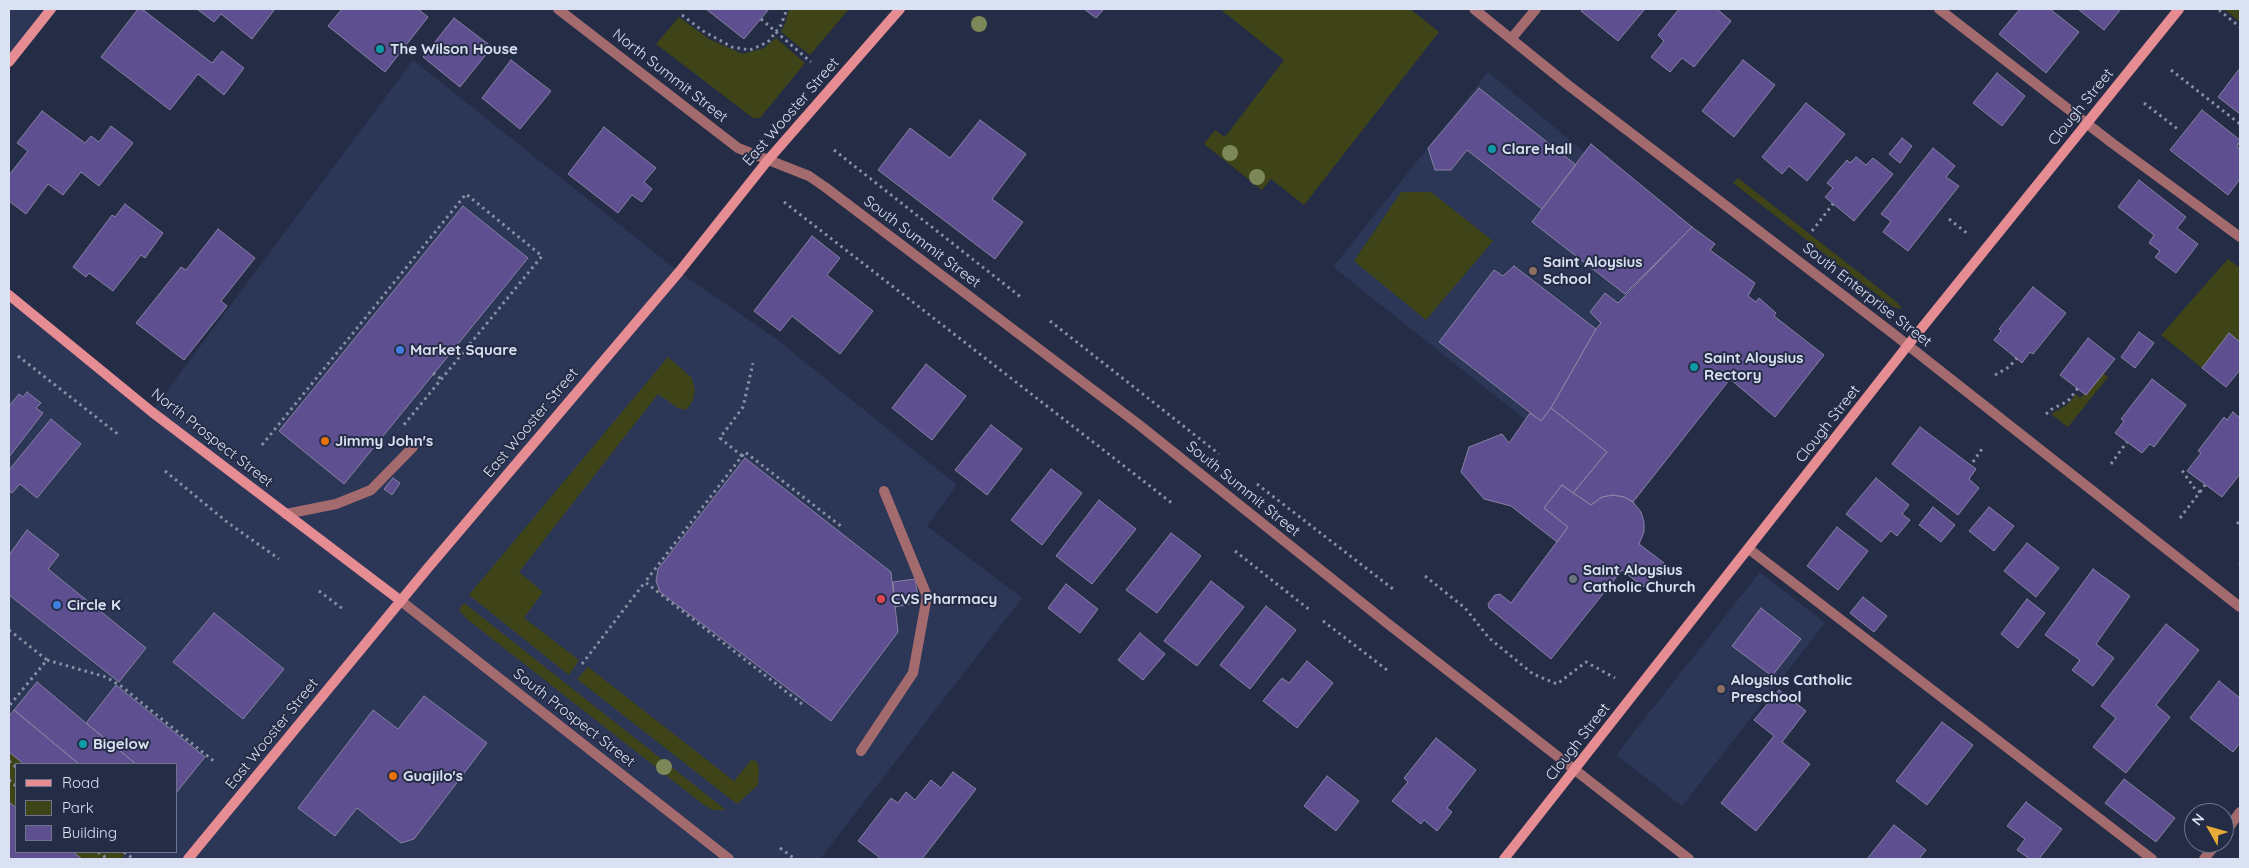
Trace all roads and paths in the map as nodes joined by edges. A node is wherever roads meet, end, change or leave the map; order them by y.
1 (51, 9) edge
2 (558, 9) edge
3 (786, 9) edge
4 (900, 9) edge
5 (1474, 9) edge
6 (1536, 9) edge
7 (1939, 9) edge
8 (2179, 9) edge
9 (2219, 10) dead end
10 (682, 15) dead end
11 (760, 20) dead end
12 (2240, 27) edge
13 (776, 33) junction
14 (1511, 39) junction
15 (9, 62) edge
16 (811, 62) dead end
17 (2171, 70) dead end
18 (2144, 103) dead end
19 (2086, 124) junction
20 (2240, 124) edge
21 (2179, 130) dead end
22 (834, 150) dead end
23 (768, 160) junction
24 (784, 202) dead end
25 (1833, 204) dead end
26 (1949, 219) dead end
27 (1812, 231) dead end
28 (1968, 234) dead end
29 (2240, 237) edge
30 (9, 295) edge
31 (1022, 298) dead end
32 (1050, 321) dead end
33 (1908, 345) junction
34 (18, 356) dead end
35 (2017, 358) dead end
36 (754, 363) dead end
37 (434, 373) dead end
38 (1995, 375) dead end
39 (441, 380) junction
40 (2078, 388) dead end
41 (2046, 414) dead end
42 (398, 432) dead end
43 (119, 435) dead end
44 (2128, 442) dead end
45 (262, 445) dead end
46 (1984, 446) dead end
47 (413, 447) dead end
48 (1219, 454) dead end
49 (742, 456) junction
50 (1972, 462) dead end
51 (2110, 464) dead end
52 (2181, 469) dead end
53 (164, 471) dead end
54 (1257, 484) dead end
55 (2205, 484) dead end
56 (884, 491) dead end
57 (2200, 492) junction
58 (1173, 504) dead end
59 (286, 514) junction
60 (2180, 518) dead end
61 (842, 527) dead end
62 (1749, 549) junction
63 (1235, 552) dead end
64 (279, 559) dead end
65 (1425, 576) dead end
66 (645, 582) junction
67 (1393, 589) dead end
68 (319, 591) dead end
69 (401, 601) junction
70 (2240, 607) edge
71 (343, 609) dead end
72 (1310, 611) dead end
73 (1323, 621) dead end
74 (9, 630) edge
75 (46, 660) junction
76 (582, 664) dead end
77 (1387, 670) dead end
78 (1615, 678) dead end
79 (802, 704) dead end
80 (9, 706) edge
81 (861, 751) dead end
82 (216, 763) dead end
83 (1575, 771) junction
84 (780, 848) dead end
85 (188, 859) edge
86 (729, 859) edge
87 (795, 859) edge
88 (1504, 859) edge
89 (1689, 859) edge
90 (2152, 859) edge

1 - 15 street
2 - 23 street, North Summit Street
3 - 13 path
4 - 23 street, East Wooster Street
5 - 14 street, South Enterprise Street
6 - 14 street
7 - 19 street
8 - 19 street, Clough Street
9 - 12 path
10 - 13 path
11 - 13 path
13 - 16 path
14 - 33 street, South Enterprise Street
17 - 20 path
18 - 21 path
19 - 29 street
19 - 33 street, Clough Street
22 - 31 path
23 - 69 street, East Wooster Street
23 - 83 street, South Summit Street
24 - 58 path
25 - 27 path
26 - 28 path
30 - 59 street, North Prospect Street
32 - 48 path
33 - 62 street, Clough Street
33 - 70 street, South Enterprise Street
34 - 43 path
35 - 38 path
36 - 49 path
37 - 39 path
39 - 42 path
39 - 45 path
40 - 41 path
44 - 51 path
46 - 50 path
47 - 59 street
49 - 61 path
49 - 66 path
52 - 57 path
53 - 64 path
54 - 67 path
55 - 57 path
56 - 81 street
57 - 60 path
59 - 69 street, North Prospect Street
62 - 83 street, Clough Street
62 - 90 street
63 - 72 path
65 - 78 path
66 - 76 path
66 - 79 path
68 - 71 path
69 - 85 street, East Wooster Street
69 - 86 street, South Prospect Street
73 - 77 path
74 - 75 path
75 - 80 path
75 - 82 path
83 - 88 street, Clough Street
83 - 89 street, South Summit Street
84 - 87 path

